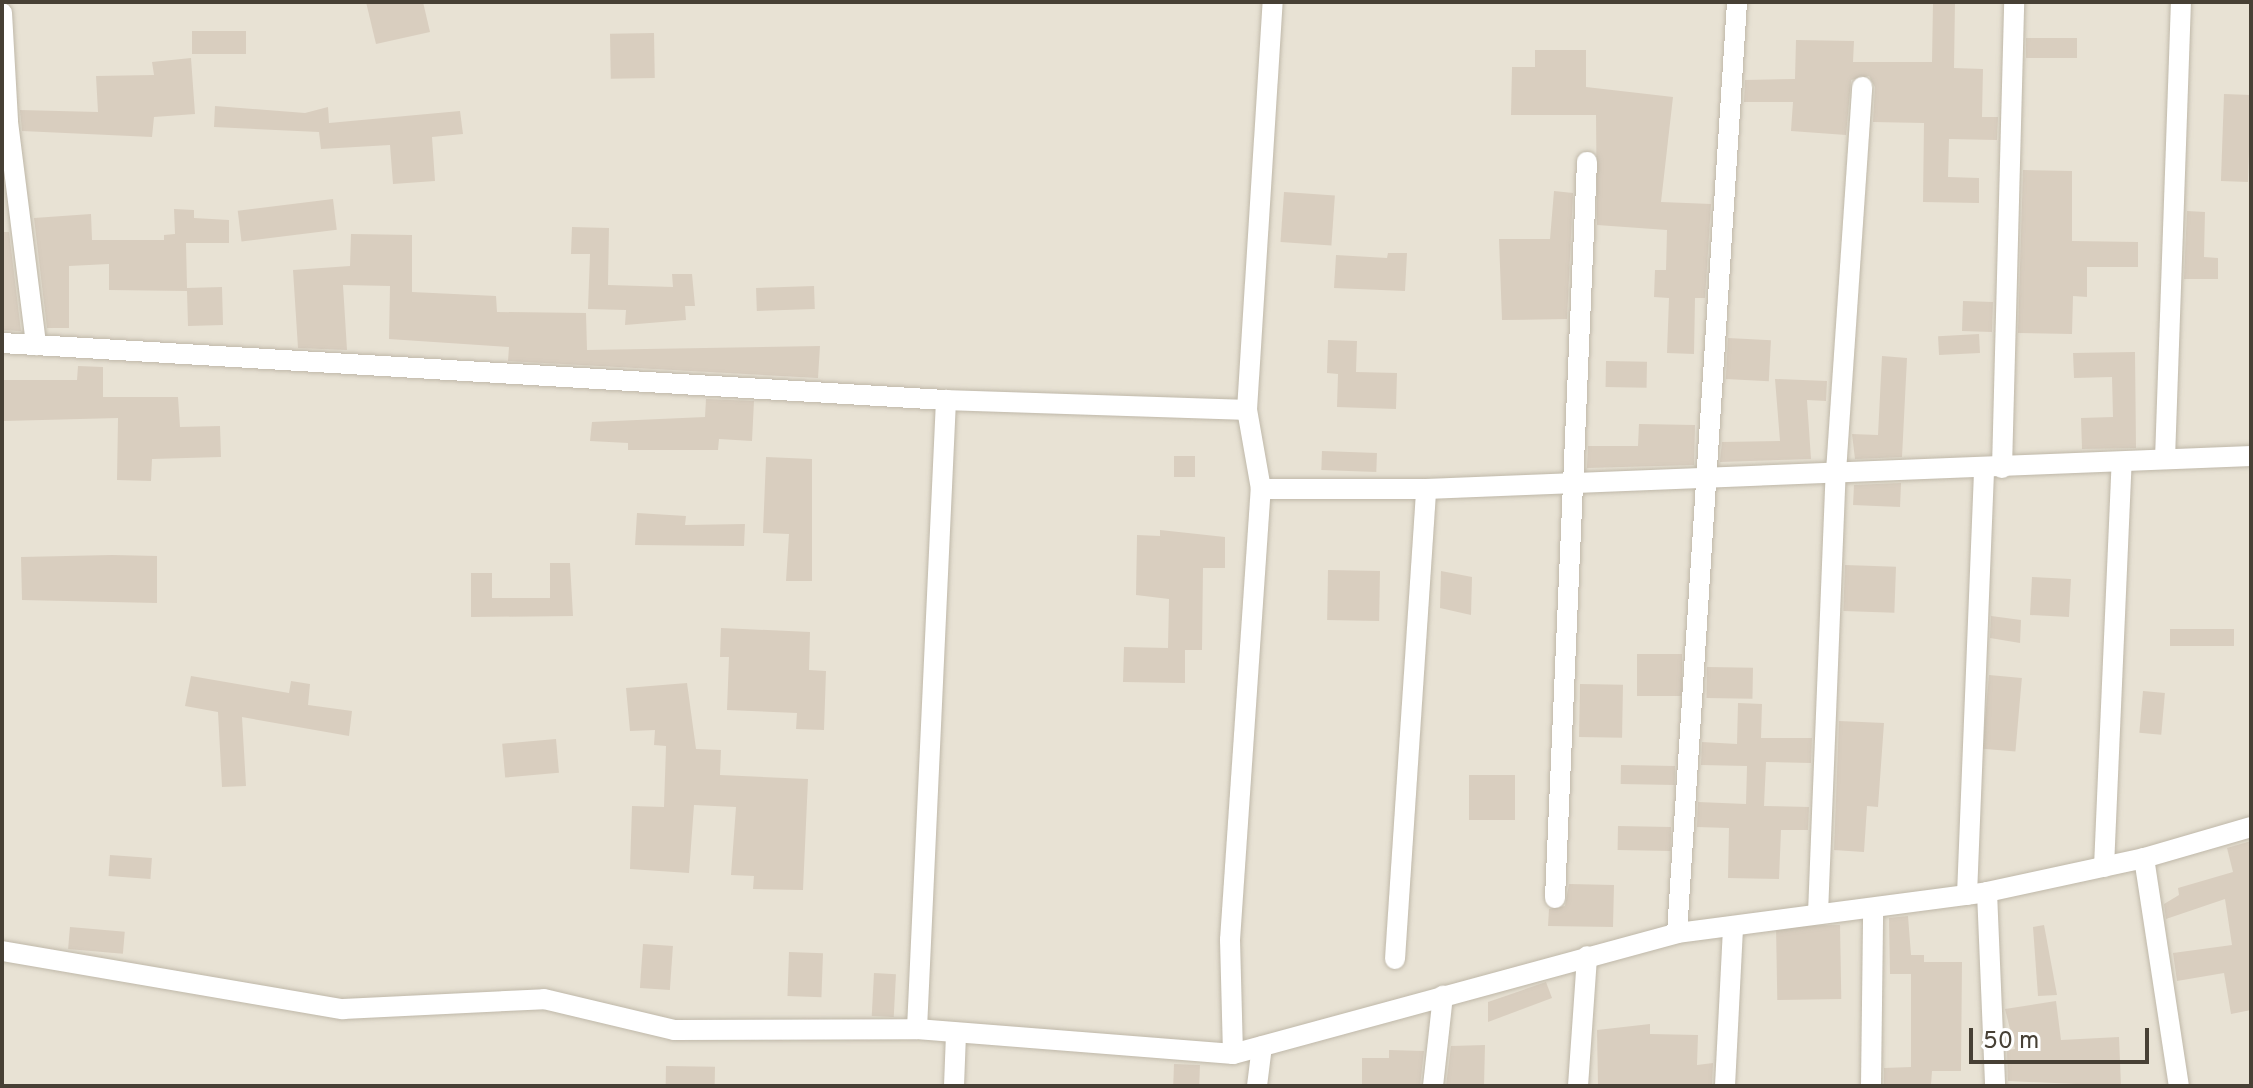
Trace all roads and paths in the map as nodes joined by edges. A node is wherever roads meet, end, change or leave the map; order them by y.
1 (1273, 2) edge
2 (1737, 2) edge
3 (2014, 2) edge
4 (2181, 2) edge
5 (2, 13) edge
6 (1862, 87) dead end
7 (1587, 162) dead end
8 (2, 343) edge
9 (36, 345) junction
10 (946, 400) junction
11 (1247, 410) junction
12 (2251, 456) edge
13 (2165, 459) junction
14 (2122, 462) junction
15 (1993, 468) junction
16 (1836, 472) junction
17 (1708, 477) junction
18 (1569, 481) junction
19 (1261, 489) junction
20 (1426, 489) junction
21 (2251, 827) edge
22 (2144, 858) junction
23 (2104, 867) junction
24 (1987, 892) junction
25 (1967, 895) junction
26 (1555, 898) dead end
27 (1873, 910) junction
28 (1818, 913) junction
29 (1733, 929) junction
30 (1677, 933) junction
31 (2, 951) edge
32 (1587, 956) junction
33 (1395, 959) dead end
34 (1443, 996) junction
35 (917, 1029) junction
36 (956, 1034) junction
37 (1262, 1046) junction
38 (1233, 1054) junction
39 (954, 1086) edge
40 (1257, 1086) edge
41 (1433, 1086) edge
42 (1578, 1086) edge
43 (1725, 1086) edge
44 (1871, 1086) edge
45 (1995, 1086) edge
46 (2179, 1086) edge

1 - 11 street
2 - 17 street
3 - 15 street
4 - 13 street
5 - 9 street
6 - 16 street
7 - 18 street
8 - 9 street
9 - 10 street
10 - 11 street
10 - 35 street
11 - 19 street
12 - 13 street
13 - 14 street
14 - 15 street
14 - 23 street
15 - 16 street
15 - 25 street
16 - 17 street
16 - 28 street
17 - 18 street
17 - 30 street
18 - 20 street
18 - 26 street
19 - 20 street
19 - 38 street
20 - 33 street
21 - 22 street
22 - 23 street
22 - 46 street
23 - 24 street
24 - 25 street
24 - 45 street
25 - 27 street
27 - 28 street
27 - 44 street
28 - 29 street
29 - 30 street
29 - 43 street
30 - 32 street
31 - 35 street
32 - 34 street
32 - 42 street
34 - 37 street
34 - 41 street
35 - 36 street
36 - 38 street
36 - 39 street
37 - 38 street
37 - 40 street

